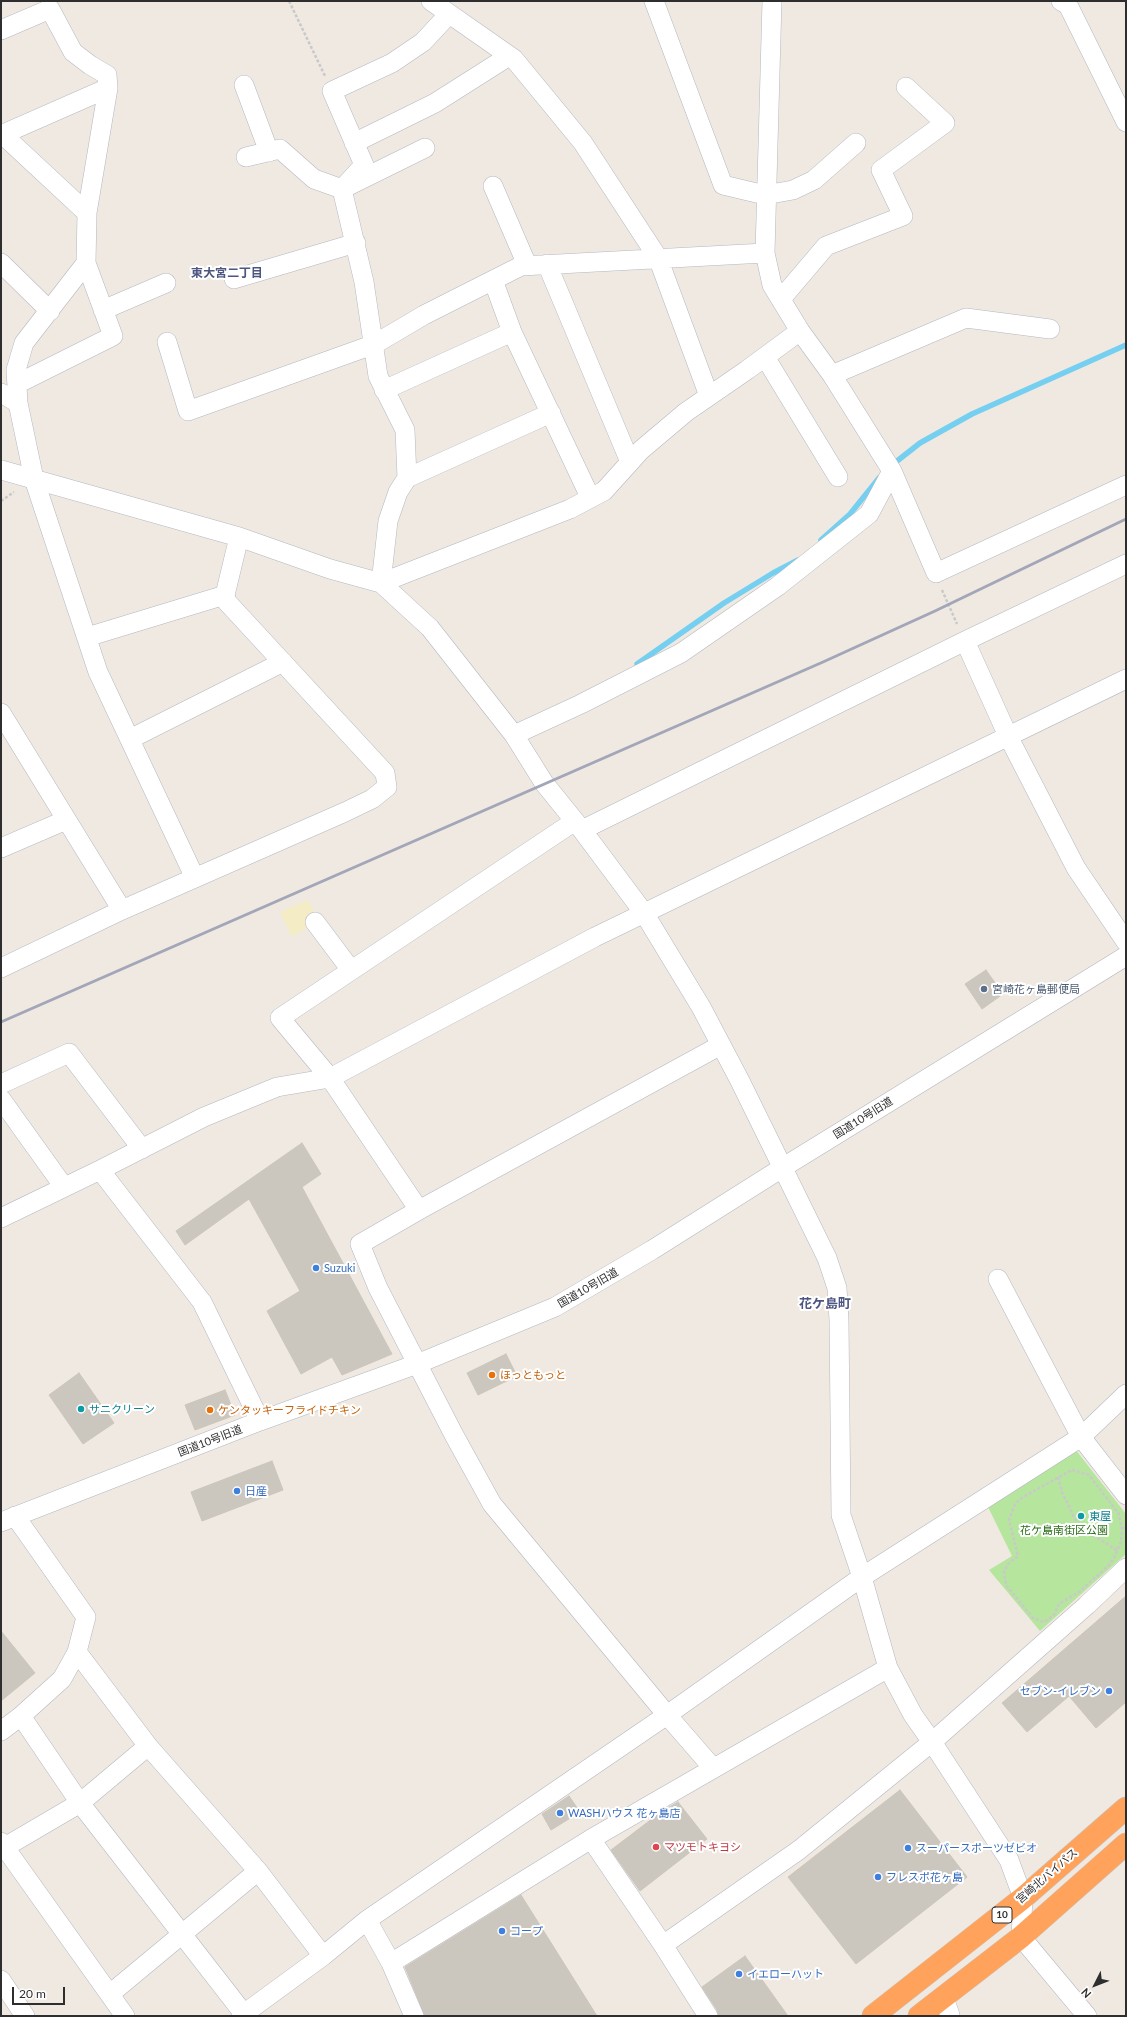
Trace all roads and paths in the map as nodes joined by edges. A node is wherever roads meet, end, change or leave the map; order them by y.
1 (289, 1) edge
2 (654, 1) edge
3 (772, 1) edge
4 (1061, 1) edge
5 (49, 5) edge
6 (439, 5) edge
7 (1, 30) edge
8 (509, 56) junction
9 (244, 85) dead end
10 (906, 87) dead end
11 (108, 88) junction
12 (332, 90) junction
13 (1126, 122) edge
14 (1, 135) edge
15 (354, 143) junction
16 (856, 144) dead end
17 (425, 148) dead end
18 (269, 152) junction
19 (246, 158) dead end
20 (493, 186) dead end
21 (342, 189) junction
22 (765, 195) junction
23 (87, 213) junction
24 (356, 242) junction
25 (765, 253) junction
26 (658, 258) junction
27 (1, 263) edge
28 (86, 263) junction
29 (547, 264) junction
30 (527, 266) junction
31 (234, 279) dead end
32 (493, 280) junction
33 (166, 283) dead end
34 (781, 300) junction
35 (103, 310) junction
36 (50, 311) junction
37 (1050, 329) dead end
38 (800, 331) junction
39 (512, 332) junction
40 (167, 342) dead end
41 (374, 344) junction
42 (765, 357) junction
43 (832, 375) junction
44 (9, 388) edge
45 (384, 390) junction
46 (710, 396) junction
47 (551, 413) junction
48 (630, 462) junction
49 (1, 470) edge
50 (892, 471) junction
51 (838, 477) dead end
52 (34, 478) junction
53 (407, 478) junction
54 (1126, 485) edge
55 (590, 498) junction
56 (239, 537) junction
57 (1126, 564) edge
58 (936, 573) junction
59 (381, 583) junction
60 (225, 594) junction
61 (87, 637) junction
62 (965, 641) junction
63 (282, 662) junction
64 (1126, 679) edge
65 (1, 713) edge
66 (514, 735) junction
67 (1008, 736) junction
68 (130, 739) junction
69 (66, 820) junction
70 (579, 826) junction
71 (1, 848) edge
72 (195, 878) junction
73 (122, 910) junction
74 (644, 912) junction
75 (315, 922) dead end
76 (1126, 942) edge
77 (1126, 956) edge
78 (1, 968) edge
79 (351, 970) junction
80 (721, 1045) junction
81 (330, 1078) junction
82 (1, 1084) edge
83 (1, 1099) edge
84 (142, 1149) junction
85 (782, 1168) junction
86 (100, 1170) junction
87 (64, 1187) junction
88 (419, 1210) junction
89 (1, 1218) edge
90 (998, 1279) dead end
91 (417, 1364) junction
92 (1126, 1394) edge
93 (260, 1421) junction
94 (1080, 1436) junction
95 (1058, 1477) junction
96 (1126, 1495) edge
97 (8, 1519) edge
98 (1122, 1528) junction
99 (1126, 1528) edge
100 (1118, 1551) junction
101 (1126, 1568) edge
102 (862, 1577) junction
103 (77, 1652) junction
104 (888, 1668) junction
105 (666, 1715) junction
106 (21, 1716) junction
107 (1, 1731) edge
108 (932, 1742) junction
109 (148, 1746) junction
110 (713, 1768) junction
111 (80, 1803) junction
112 (1126, 1808) edge
113 (591, 1838) junction
114 (3, 1844) edge
115 (1126, 1844) edge
116 (258, 1871) junction
117 (1023, 1898) junction
118 (367, 1920) junction
119 (183, 1934) junction
120 (1021, 1937) junction
121 (663, 1945) junction
122 (323, 1956) junction
123 (391, 1963) junction
124 (1, 1980) edge
125 (110, 1994) junction
126 (946, 2007) edge
127 (243, 2015) edge
128 (25, 2016) edge
129 (126, 2016) edge
130 (414, 2016) edge
131 (708, 2016) edge
132 (873, 2016) edge
133 (919, 2016) edge
134 (1087, 2016) edge

1 - 12 path
2 - 22 street
3 - 22 street
4 - 13 street
5 - 7 street
5 - 11 street
6 - 8 street
6 - 12 street
8 - 15 street
8 - 26 street
9 - 18 street
10 - 34 street
11 - 14 street
11 - 23 street
12 - 15 street
14 - 23 street
15 - 21 street
16 - 22 street
17 - 21 street
18 - 19 street
18 - 21 street
20 - 30 street
21 - 24 street
22 - 25 street
23 - 28 street
24 - 31 street
24 - 41 street
25 - 26 street
25 - 34 street
26 - 29 street
26 - 46 street
27 - 36 street
28 - 35 street
28 - 36 street
29 - 30 street
29 - 48 street
30 - 32 street
32 - 39 street
32 - 41 street
33 - 35 street
34 - 38 street
35 - 44 street
36 - 44 street
37 - 43 street
38 - 42 street
38 - 43 street
39 - 45 street
39 - 47 street
40 - 41 street
41 - 45 street
42 - 46 street
42 - 51 street
43 - 50 street
44 - 52 street
45 - 53 street
46 - 48 street
47 - 53 street
47 - 55 street
48 - 55 street
49 - 52 street
50 - 58 street
50 - 66 street
52 - 56 street
52 - 61 street
53 - 59 street
54 - 58 street
55 - 59 street
56 - 59 street
56 - 60 street
57 - 62 street
58 - 62 path
59 - 66 street
60 - 61 street
60 - 63 street
61 - 68 street
62 - 67 street
62 - 70 street
63 - 68 street
63 - 72 street
64 - 67 street
65 - 69 street
66 - 70 street
67 - 74 street
67 - 76 street
68 - 72 street
69 - 71 street
69 - 73 street
70 - 74 street
70 - 79 street
72 - 73 street
73 - 78 street
74 - 80 street
74 - 81 street
75 - 79 street
77 - 85 street, 国道10号旧道
79 - 81 street
80 - 85 street
80 - 88 street
81 - 84 street
81 - 88 street
82 - 84 street
83 - 87 street
84 - 86 street
85 - 91 street, 国道10号旧道
85 - 102 street
86 - 87 street
86 - 93 street
87 - 89 street
88 - 91 street
90 - 94 street
91 - 93 street, 国道10号旧道
91 - 105 street
92 - 94 street
93 - 97 street, 国道10号旧道
94 - 96 street
94 - 102 street
95 - 98 path
95 - 100 path
95 - 100 path
97 - 103 street
98 - 99 path
98 - 100 path
101 - 108 street
102 - 104 street
102 - 105 street
103 - 106 street
103 - 109 street
104 - 108 street
104 - 110 street
105 - 110 street
105 - 118 street
106 - 107 street
106 - 111 street
108 - 117 street
108 - 121 street
109 - 111 street
109 - 116 street
110 - 113 street
111 - 114 street
111 - 119 street
112 - 117 highway, 宮崎北バイパス / 10
113 - 121 street
113 - 123 street
114 - 125 street
115 - 120 highway, 10
116 - 119 street
116 - 122 street
117 - 120 street
117 - 132 highway, 宮崎北バイパス / 10
118 - 122 street
118 - 123 street
119 - 125 street
119 - 127 street
120 - 126 highway, 10
120 - 134 street
121 - 131 street
122 - 127 street
123 - 130 street
124 - 128 street
125 - 129 street
126 - 133 highway, 10

